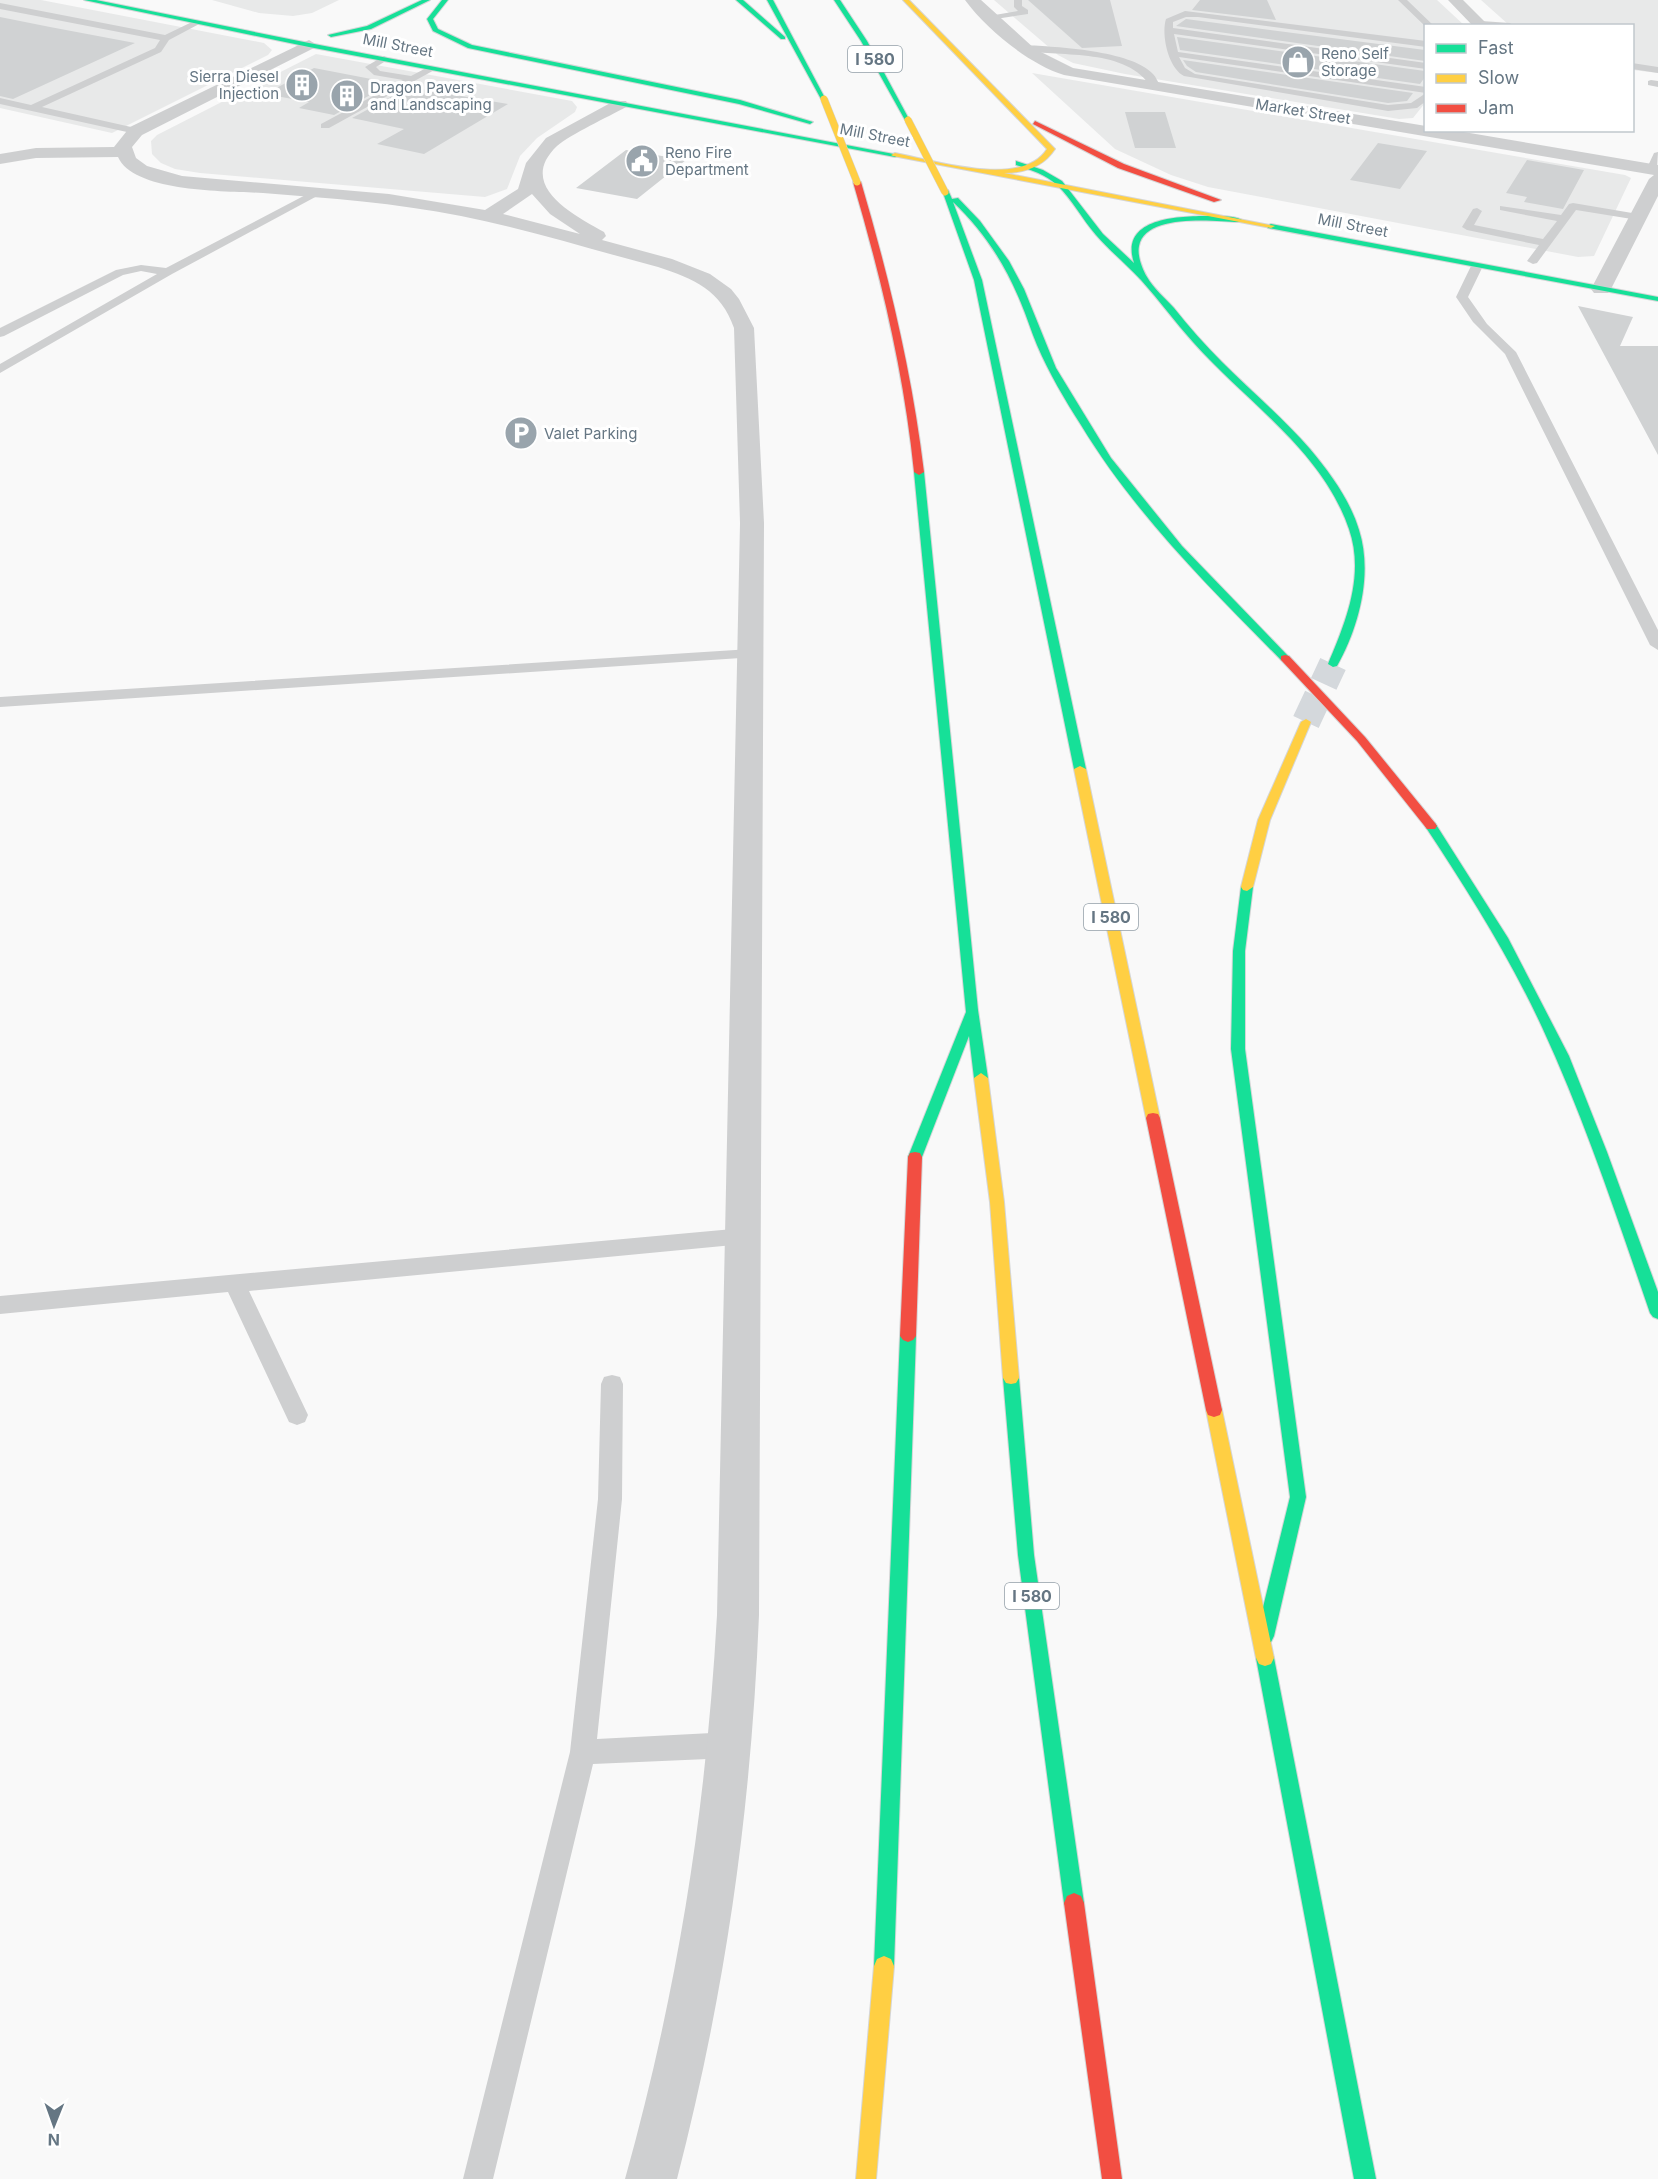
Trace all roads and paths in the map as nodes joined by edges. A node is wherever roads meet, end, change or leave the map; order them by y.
1 (87, 0) edge
2 (141, 0) edge
3 (427, 0) edge
4 (446, 0) edge
5 (739, 0) edge
6 (770, 0) edge
7 (837, 0) edge
8 (906, 0) edge
9 (972, 0) edge
10 (1018, 0) edge
11 (1402, 0) edge
12 (1455, 0) edge
13 (1196, 3) dead end
14 (0, 6) edge
15 (362, 15) dead end
16 (992, 18) junction
17 (1315, 19) dead end
18 (197, 23) junction
19 (1428, 24) edge
20 (1480, 24) edge
21 (1362, 25) dead end
22 (1168, 30) junction
23 (1424, 34) edge
24 (317, 36) junction
25 (166, 38) junction
26 (1424, 44) edge
27 (385, 52) junction
28 (1174, 54) junction
29 (457, 58) dead end
30 (806, 64) junction
31 (1424, 66) edge
32 (1634, 66) edge
33 (433, 68) junction
34 (1658, 70) edge
35 (413, 80) junction
36 (1424, 90) edge
37 (1295, 93) junction
38 (1424, 97) edge
39 (0, 101) edge
40 (620, 104) junction
41 (1009, 105) junction
42 (32, 108) junction
43 (1284, 108) junction
44 (810, 122) junction
45 (325, 126) dead end
46 (1424, 130) edge
47 (856, 131) dead end
48 (1437, 132) edge
49 (903, 140) dead end
50 (130, 142) junction
51 (937, 147) dead end
52 (996, 158) dead end
53 (0, 159) edge
54 (1028, 165) junction
55 (1656, 168) edge
56 (533, 170) junction
57 (979, 171) junction
58 (1063, 171) dead end
59 (1127, 183) dead end
60 (1063, 187) junction
61 (315, 193) junction
62 (946, 193) junction
63 (1504, 207) dead end
64 (1477, 211) dead end
65 (488, 217) junction
66 (1638, 217) junction
67 (1564, 219) junction
68 (1238, 220) junction
69 (1546, 243) junction
70 (1476, 250) dead end
71 (1533, 261) junction
72 (665, 263) junction
73 (1477, 266) junction
74 (168, 272) junction
75 (1143, 277) junction
76 (1604, 282) junction
77 (1658, 285) edge
78 (1658, 299) edge
79 (0, 333) edge
80 (0, 369) edge
81 (1658, 645) edge
82 (751, 654) junction
83 (1333, 664) tunnel mouth
84 (0, 702) edge
85 (1306, 722) tunnel mouth
86 (972, 1010) junction
87 (744, 1236) junction
88 (235, 1284) junction
89 (0, 1305) edge
90 (1658, 1313) edge
91 (612, 1384) dead end
92 (297, 1414) dead end
93 (1263, 1647) junction
94 (731, 1745) junction
95 (583, 1752) junction
96 (478, 2179) edge
97 (651, 2179) edge
98 (866, 2179) edge
99 (1112, 2179) edge
100 (1365, 2179) edge

1 - 18 main road, Mill Street
2 - 24 main road, Mill Street
3 - 24 main road
4 - 44 main road
5 - 30 main road
6 - 30 main road, I 580
7 - 62 main road, I 580, bridge
8 - 41 main road
9 - 16 street, Market Street
10 - 16 lane
11 - 19 lane
12 - 20 street
13 - 17 lane
14 - 25 lane
15 - 24 main road
16 - 43 street, Market Street
18 - 24 main road, Mill Street
18 - 25 lane
21 - 23 lane
22 - 26 lane
22 - 28 lane
22 - 31 lane
24 - 27 main road, Mill Street
24 - 27 main road, Mill Street
24 - 50 street
25 - 42 lane
27 - 33 main road, Mill Street
27 - 35 lane
28 - 36 lane
28 - 37 lane
29 - 44 main road, Mill Street
30 - 86 main road, I 580, bridge
32 - 34 lane
33 - 35 lane
33 - 40 main road, Mill Street
35 - 45 lane
37 - 38 lane
37 - 43 lane
39 - 42 lane
40 - 56 street
40 - 57 main road, Mill Street
41 - 54 main road
41 - 59 main road
42 - 50 lane
43 - 46 street, Market Street
44 - 47 main road, Mill Street
48 - 55 street, Market Street
49 - 51 main road, Mill Street
50 - 53 street
50 - 61 street
52 - 54 main road
54 - 57 main road
54 - 58 main road
54 - 60 main road
55 - 66 street
56 - 65 street
56 - 72 street
57 - 60 main road, Mill Street
60 - 68 main road, Mill Street
60 - 75 main road
61 - 65 street
61 - 74 lane
62 - 90 main road
62 - 93 main road, I 580
63 - 67 lane
64 - 69 lane
65 - 72 street
66 - 67 lane
66 - 76 street
67 - 69 lane
68 - 73 main road, Mill Street
68 - 75 main road
69 - 71 lane
70 - 71 main road, Mill Street
71 - 76 main road, Mill Street
72 - 82 street
73 - 76 main road, Mill Street
73 - 81 lane
74 - 79 lane
74 - 80 lane
75 - 83 main road
76 - 77 main road, Mill Street
76 - 78 main road, Mill Street
82 - 84 lane
82 - 87 street
85 - 93 main road
86 - 98 main road
86 - 99 main road, I 580
87 - 88 lane
87 - 94 street
88 - 89 lane
88 - 92 lane
91 - 95 lane
93 - 100 main road, I 580
94 - 95 lane
94 - 97 street
95 - 96 lane

